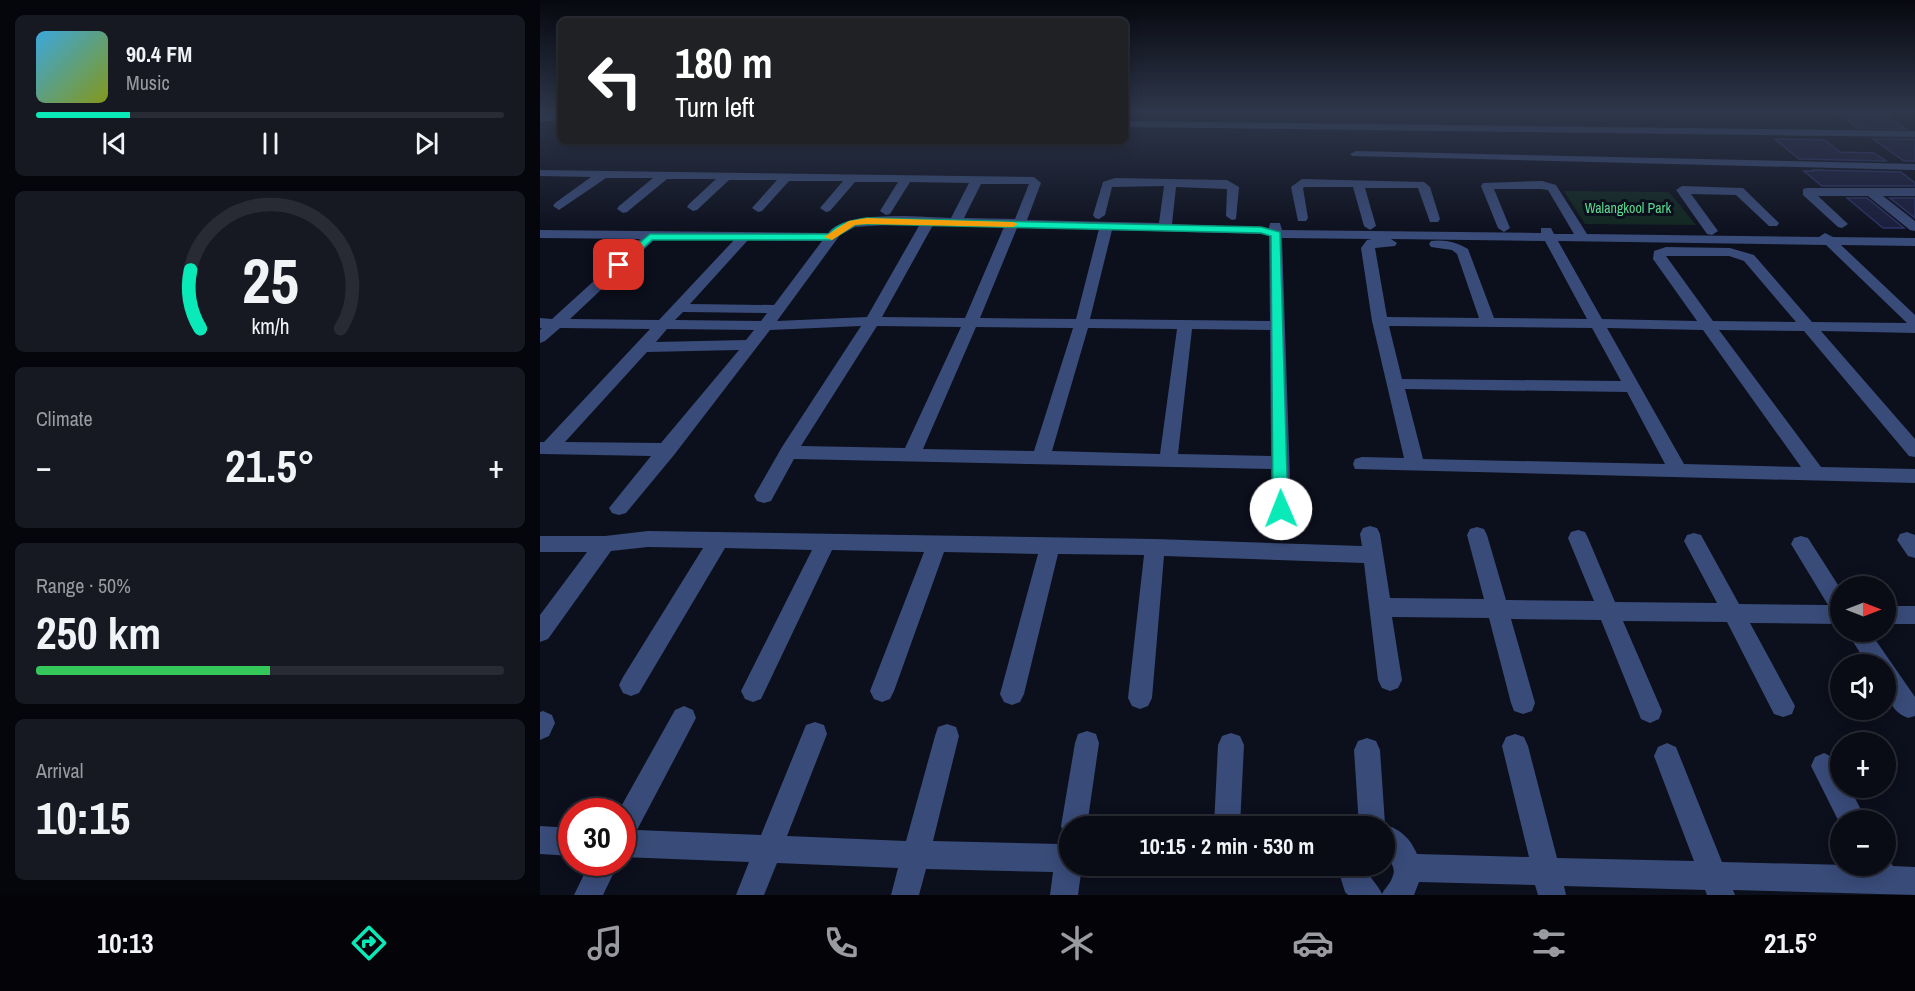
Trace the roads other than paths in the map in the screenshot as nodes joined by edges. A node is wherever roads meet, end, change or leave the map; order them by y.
1 (1389, 155) edge
2 (1915, 167) edge
3 (540, 173) edge
4 (603, 174) junction
5 (665, 174) junction
6 (727, 175) junction
7 (787, 176) junction
8 (853, 177) junction
9 (908, 178) junction
10 (978, 180) junction
11 (1170, 183) junction
12 (1358, 183) junction
13 (1871, 192) junction
14 (1915, 192) edge
15 (559, 206) dead end
16 (693, 207) dead end
17 (758, 208) dead end
18 (826, 208) dead end
19 (622, 209) dead end
20 (886, 211) dead end
21 (1232, 216) dead end
22 (1302, 218) dead end
23 (1434, 219) dead end
24 (1103, 221) junction
25 (928, 222) junction
26 (955, 223) junction
27 (1773, 223) dead end
28 (1015, 224) junction
29 (1842, 224) dead end
30 (1370, 226) junction
31 (1915, 227) edge
32 (1165, 228) junction
33 (1504, 228) junction
34 (1271, 230) junction
35 (1712, 231) junction
36 (1915, 232) edge
37 (1548, 233) junction
38 (540, 234) edge
39 (1581, 234) junction
40 (555, 235) junction
41 (1824, 236) junction
42 (650, 237) junction
43 (831, 237) junction
44 (743, 238) junction
45 (1915, 242) edge
46 (540, 247) edge
47 (678, 308) junction
48 (778, 309) junction
49 (872, 321) junction
50 (1380, 321) junction
51 (971, 322) junction
52 (1488, 322) junction
53 (540, 323) edge
54 (556, 323) junction
55 (664, 323) junction
56 (1082, 323) junction
57 (1597, 323) junction
58 (1708, 323) junction
59 (1915, 323) edge
60 (1185, 325) junction
61 (766, 326) junction
62 (1278, 326) junction
63 (1809, 326) junction
64 (1915, 328) edge
65 (540, 338) edge
66 (751, 345) junction
67 (643, 346) junction
68 (1395, 384) junction
69 (1632, 387) junction
70 (544, 448) edge
71 (668, 450) junction
72 (1915, 451) edge
73 (788, 452) junction
74 (910, 455) junction
75 (1041, 458) junction
76 (1168, 461) junction
77 (1280, 463) junction
78 (1362, 464) dead end
79 (1415, 465) junction
80 (1678, 470) junction
81 (1816, 474) junction
82 (1915, 476) edge
83 (764, 496) dead end
84 (619, 508) dead end
85 (1281, 509) dead end
86 (1477, 535) dead end
87 (1578, 538) dead end
88 (720, 540) junction
89 (1694, 541) dead end
90 (826, 542) junction
91 (540, 544) edge
92 (605, 544) junction
93 (937, 544) junction
94 (1801, 544) dead end
95 (1050, 546) junction
96 (1155, 547) junction
97 (1830, 590) edge
98 (1380, 607) junction
99 (1498, 610) junction
100 (1609, 612) junction
101 (1731, 613) junction
102 (1830, 615) edge
103 (1896, 615) edge
104 (1915, 615) edge
105 (540, 632) edge
106 (1390, 680) dead end
107 (631, 685) dead end
108 (1896, 688) edge
109 (753, 691) dead end
110 (882, 691) dead end
111 (1012, 694) dead end
112 (1140, 698) dead end
113 (1523, 702) dead end
114 (1782, 706) dead end
115 (1908, 707) dead end
116 (1650, 711) dead end
117 (684, 717) dead end
118 (815, 734) dead end
119 (948, 736) dead end
120 (1087, 743) dead end
121 (1231, 745) dead end
122 (1515, 746) dead end
123 (1367, 750) dead end
124 (1667, 756) dead end
125 (1824, 766) dead end
126 (636, 805) edge
127 (1848, 810) edge
128 (1076, 816) edge
129 (1227, 816) edge
130 (1371, 816) edge
131 (540, 840) edge
132 (558, 841) edge
133 (636, 844) edge
134 (1395, 845) edge
135 (767, 849) junction
136 (917, 855) junction
137 (1059, 856) edge
138 (1408, 868) junction
139 (598, 876) edge
140 (1066, 876) edge
141 (1354, 876) edge
142 (1885, 880) edge
143 (1915, 881) edge
144 (1549, 883) edge
145 (1718, 885) edge
146 (588, 895) edge
147 (750, 895) edge
148 (905, 895) edge
149 (1064, 895) edge
150 (1368, 895) edge
151 (1396, 895) edge

1 - 2 street
3 - 4 street
4 - 5 street
4 - 15 street
5 - 6 street
5 - 19 street
6 - 7 street
6 - 16 street
7 - 8 street
7 - 17 street
8 - 9 street
8 - 18 street
9 - 10 street
9 - 20 street
10 - 26 street
10 - 28 street
11 - 21 street
11 - 24 street
11 - 32 street
12 - 22 street
12 - 23 street
12 - 30 street
13 - 14 street
13 - 29 street
13 - 31 street
24 - 28 street
24 - 32 street
24 - 56 street
25 - 26 street
25 - 43 street
25 - 49 street
26 - 28 street
27 - 35 street
28 - 51 street
30 - 33 street
30 - 34 street
32 - 34 street
33 - 37 street
33 - 39 street
34 - 37 street
34 - 62 street
35 - 39 street
35 - 41 street
36 - 41 street
37 - 39 street
37 - 57 street
38 - 40 street
39 - 41 street
40 - 42 street
40 - 46 street
41 - 45 street
41 - 59 street
42 - 44 street
42 - 54 street
43 - 44 street
43 - 48 street
44 - 47 street
47 - 48 street
47 - 55 street
48 - 61 street
49 - 51 street
49 - 61 street
49 - 73 street
50 - 52 street
50 - 52 street
50 - 68 street
51 - 56 street
51 - 74 street
52 - 57 street
53 - 54 street
54 - 55 street
54 - 65 street
55 - 61 street
55 - 67 street
56 - 60 street
56 - 75 street
57 - 58 street
57 - 69 street
58 - 63 street
58 - 63 street
58 - 81 street
60 - 62 street
60 - 76 street
61 - 66 street
62 - 77 street
63 - 64 street
63 - 72 street
66 - 67 street
66 - 71 street
67 - 70 street
68 - 69 street
68 - 79 street
69 - 80 street
70 - 71 street
71 - 84 street
73 - 74 street
73 - 83 street
74 - 75 street
75 - 76 street
76 - 77 street
77 - 85 street
78 - 79 street
79 - 80 street
80 - 81 street
81 - 82 street
86 - 99 street
87 - 100 street
88 - 90 street
88 - 92 street
88 - 107 street
89 - 101 street
90 - 93 street
90 - 109 street
91 - 92 street
92 - 105 street
93 - 95 street
93 - 110 street
94 - 97 street
95 - 96 street
95 - 111 street
96 - 98 street
96 - 112 street
98 - 99 street
98 - 106 street
99 - 100 street
99 - 113 street
100 - 101 street
100 - 116 street
101 - 102 street
101 - 114 street
103 - 104 street
108 - 115 street
117 - 126 street
118 - 135 street
119 - 136 street
120 - 128 street
121 - 129 street
122 - 144 street
123 - 130 street
124 - 145 street
125 - 127 street
131 - 132 street
133 - 135 street
134 - 138 street
135 - 136 street
135 - 147 street
136 - 137 street
136 - 148 street
138 - 144 street
138 - 151 street
139 - 146 street
140 - 149 street
141 - 150 street
142 - 143 street
142 - 145 street
144 - 145 street

